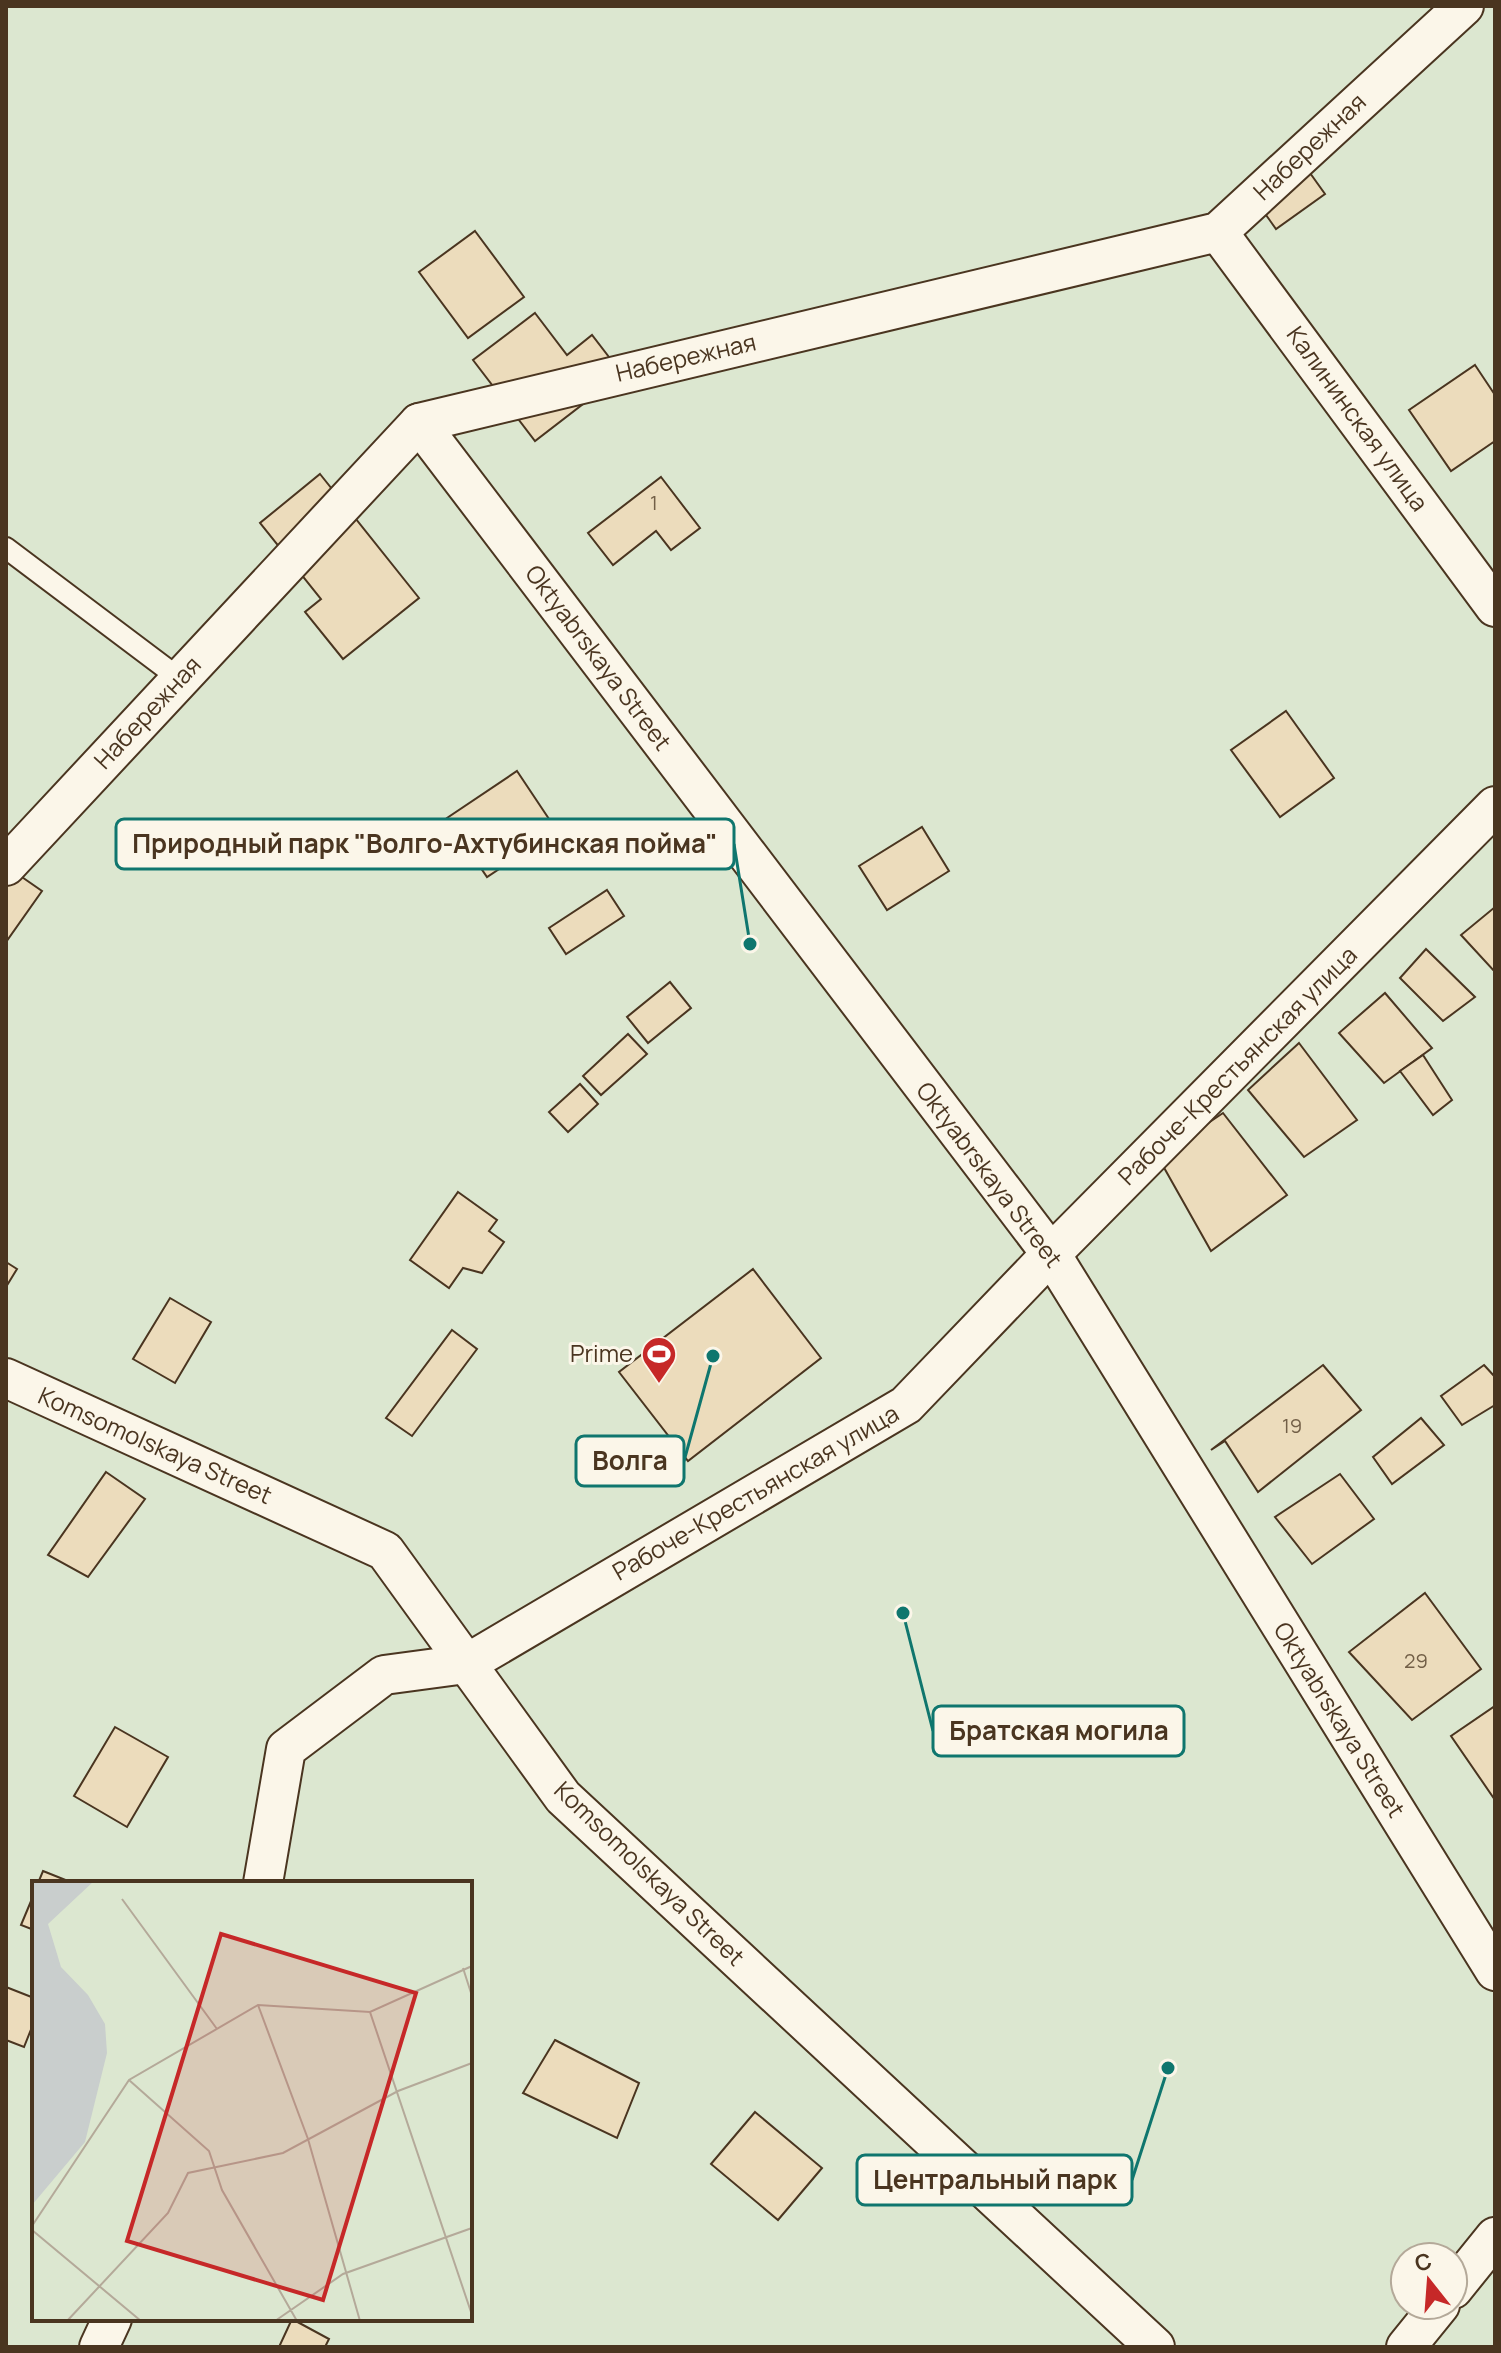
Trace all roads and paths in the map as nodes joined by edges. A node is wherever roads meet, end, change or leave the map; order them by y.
1 (1464, 6) edge
2 (1218, 232) junction
3 (419, 423) junction
4 (6, 548) edge
5 (1495, 607) edge
6 (180, 679) junction
7 (1495, 806) edge
8 (6, 866) edge
9 (1051, 1254) junction
10 (6, 1378) edge
11 (466, 1664) junction
12 (263, 1881) edge
13 (1495, 1971) edge
14 (1495, 2237) edge
15 (1469, 2269) edge
16 (111, 2321) edge
17 (1427, 2321) edge
18 (99, 2347) edge
19 (1155, 2347) edge
20 (1406, 2347) edge

1 - 2 street, Набережная
2 - 3 street, Набережная
2 - 5 street, Калининская улица
3 - 6 street, Набережная
3 - 9 street, Oktyabrskaya Street
4 - 6 lane
6 - 8 street, Набережная
7 - 9 street, Рабоче-Крестьянская улица
9 - 11 street, Рабоче-Крестьянская улица
9 - 13 street, Oktyabrskaya Street
10 - 11 street, Komsomolskaya Street
11 - 12 street, Рабоче-Крестьянская улица
11 - 19 street, Komsomolskaya Street
14 - 15 street
16 - 18 street
17 - 20 street

